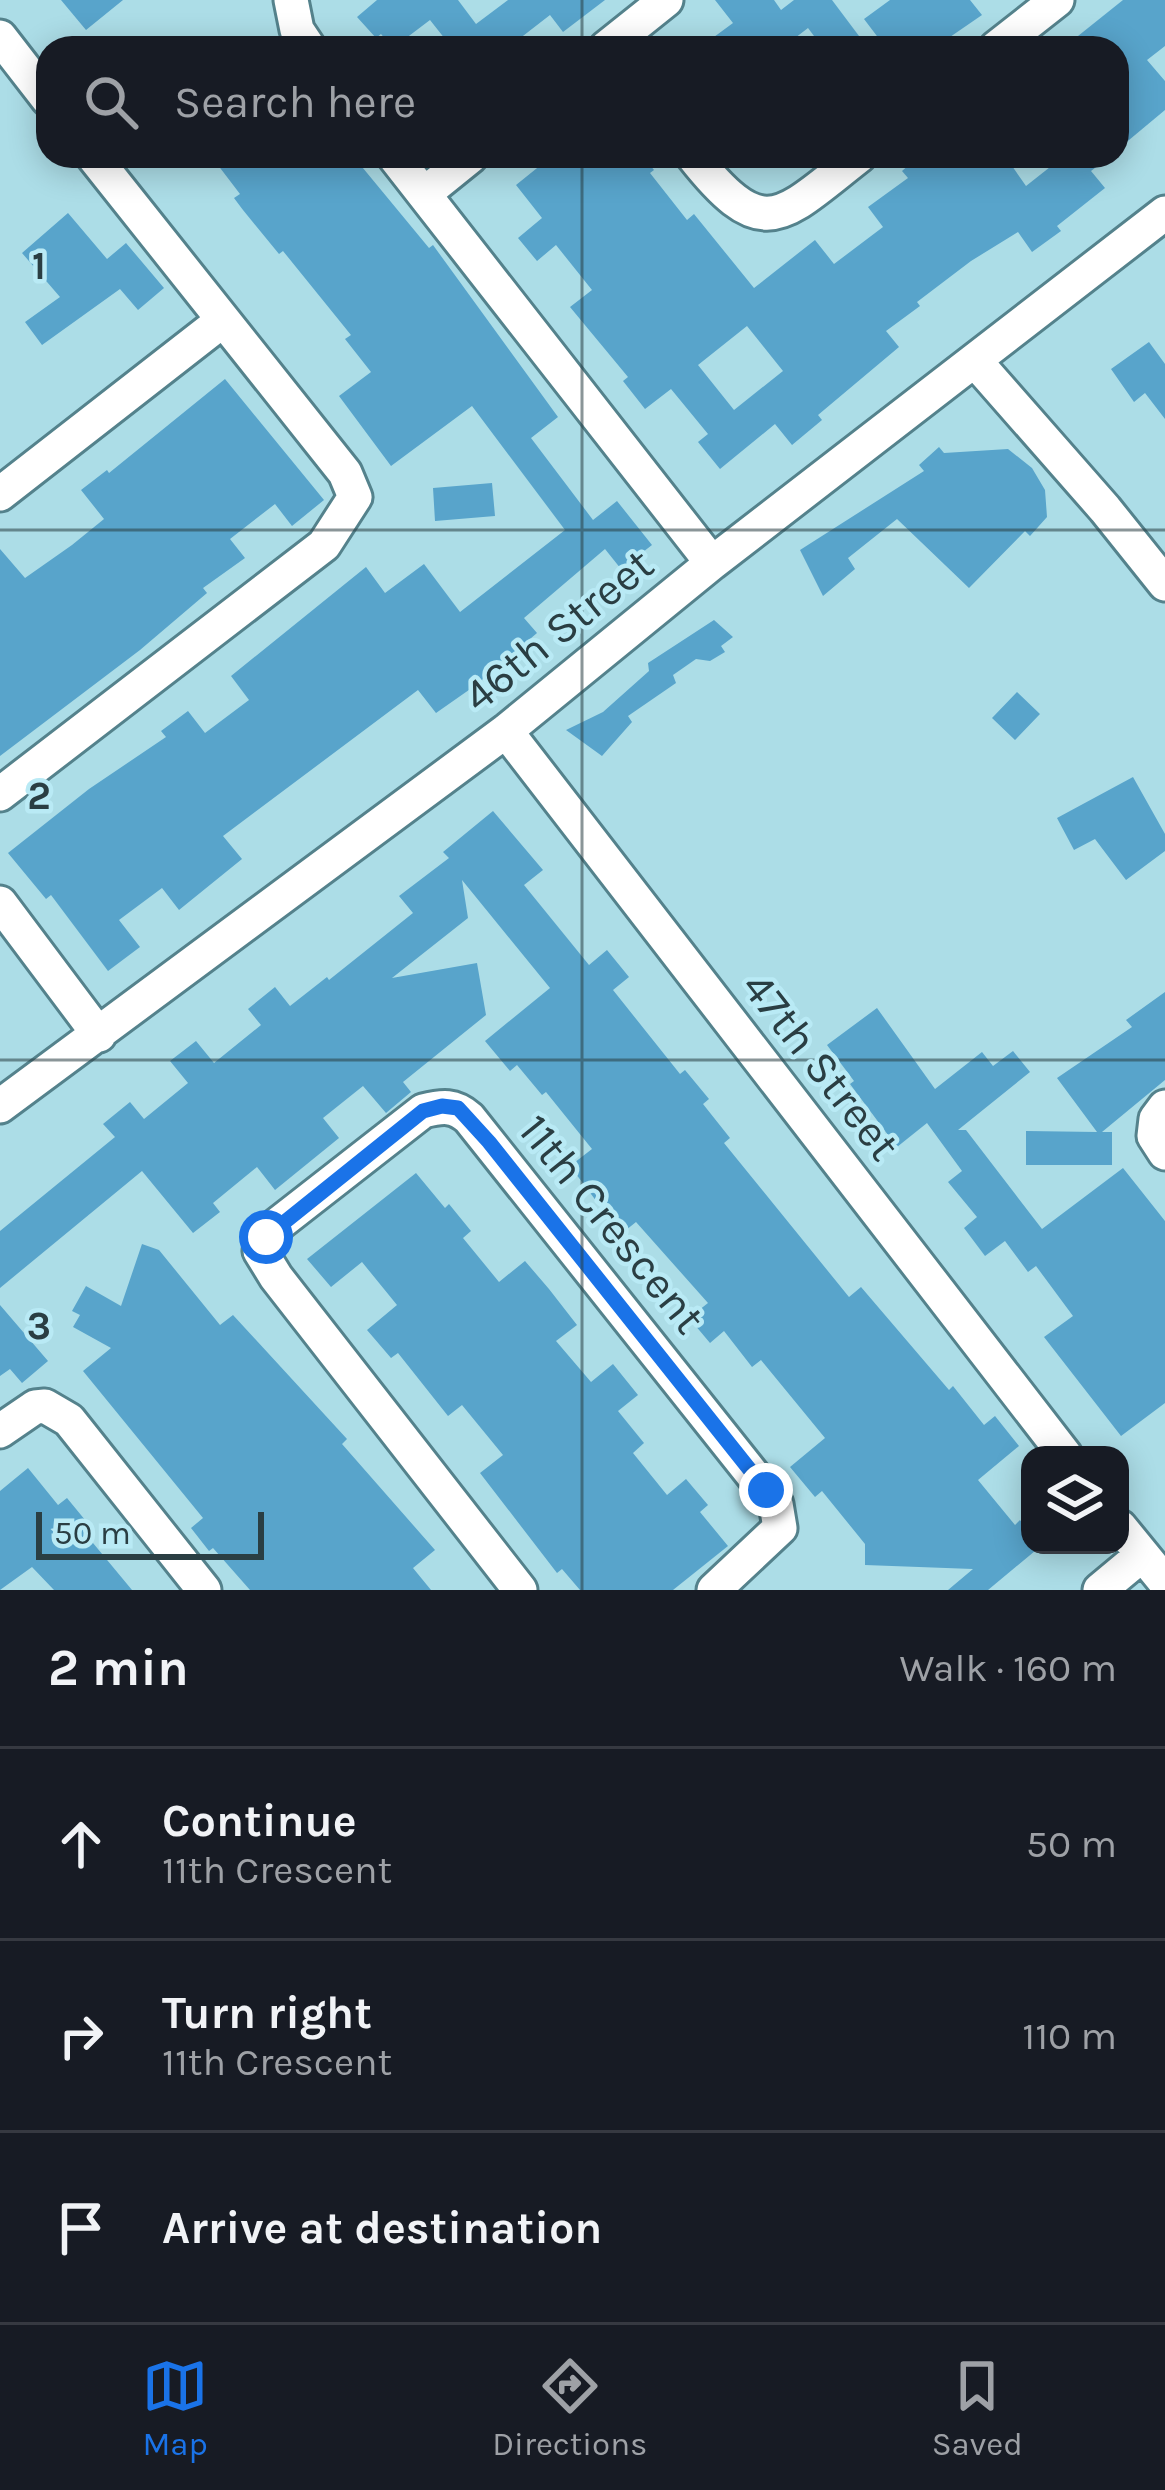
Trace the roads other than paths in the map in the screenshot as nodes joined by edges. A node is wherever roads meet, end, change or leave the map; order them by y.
1 (291, 0) edge
2 (666, 0) edge
3 (1057, 0) edge
4 (301, 36) edge
5 (621, 36) edge
6 (1011, 36) edge
7 (0, 38) edge
8 (36, 84) edge
9 (102, 168) edge
10 (403, 168) edge
11 (456, 168) edge
12 (704, 168) edge
13 (843, 168) edge
14 (424, 194) junction
15 (1165, 213) edge
16 (222, 321) junction
17 (976, 362) junction
18 (0, 494) edge
19 (712, 563) junction
20 (1165, 584) edge
21 (506, 731) junction
22 (0, 794) edge
23 (0, 903) edge
24 (99, 1035) junction
25 (0, 1106) edge
26 (1165, 1108) edge
27 (1165, 1153) edge
28 (0, 1431) edge
29 (1057, 1446) edge
30 (1129, 1538) edge
31 (1142, 1555) junction
32 (1165, 1582) edge
33 (204, 1590) edge
34 (520, 1590) edge
35 (714, 1590) edge
36 (1100, 1590) edge

1 - 4 street
2 - 5 street
3 - 6 street
7 - 8 street
9 - 16 street
10 - 14 street
11 - 14 street
12 - 13 street
14 - 19 street
15 - 17 street, 46th Street
16 - 18 street
16 - 22 street
17 - 19 street, 46th Street
17 - 20 street
19 - 21 street, 46th Street
21 - 24 street, 46th Street
21 - 29 street, 47th Street
23 - 24 street
24 - 25 street, 46th Street
26 - 27 street
28 - 33 street
30 - 31 street
31 - 32 street
31 - 36 street
34 - 35 street, 11th Crescent

